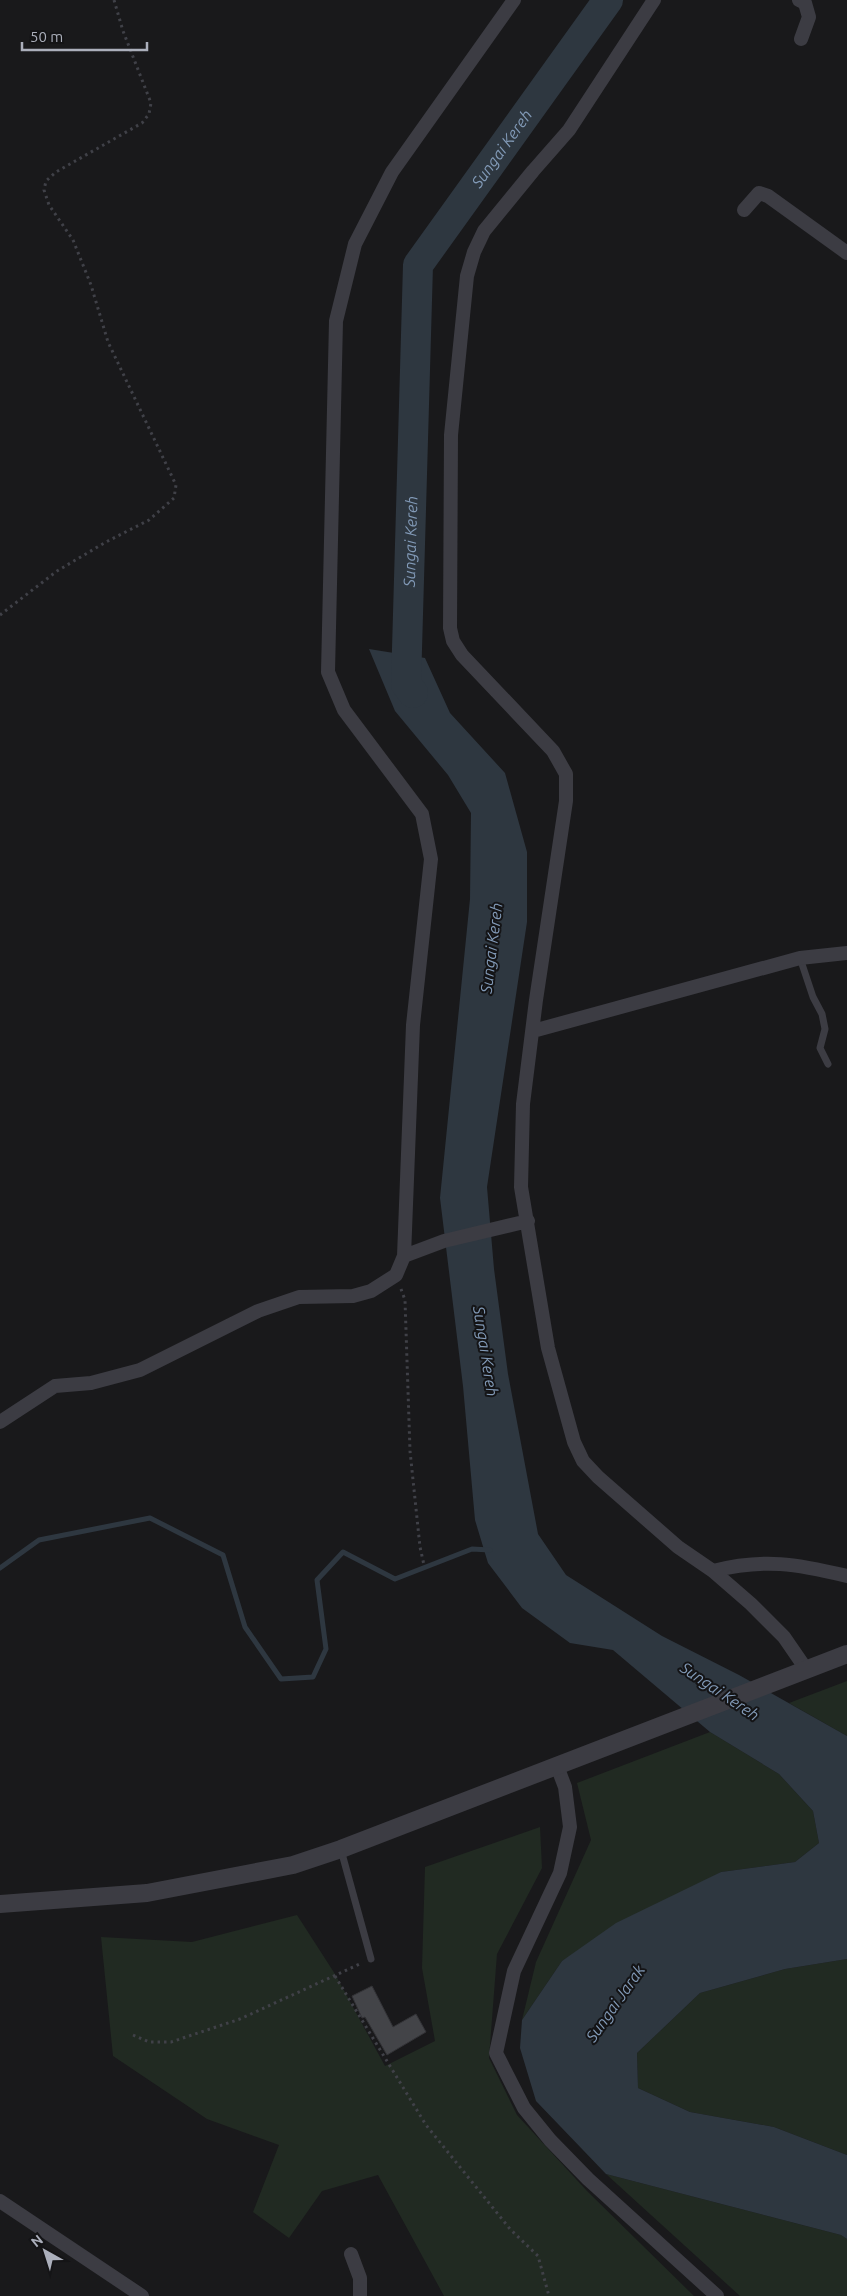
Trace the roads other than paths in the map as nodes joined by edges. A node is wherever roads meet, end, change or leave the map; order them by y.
1 (514, 0) edge
2 (654, 0) edge
3 (799, 0) edge
4 (801, 39) dead end
5 (744, 210) dead end
6 (847, 253) edge
7 (847, 954) edge
8 (800, 958) junction
9 (533, 1031) junction
10 (828, 1064) dead end
11 (522, 1222) junction
12 (404, 1256) junction
13 (0, 1422) edge
14 (713, 1571) junction
15 (847, 1576) edge
16 (847, 1654) edge
17 (801, 1671) junction
18 (557, 1766) junction
19 (341, 1850) junction
20 (0, 1904) edge
21 (371, 1958) road end
22 (0, 2201) edge
23 (351, 2254) dead end
24 (142, 2296) edge
25 (360, 2296) edge
26 (717, 2296) edge

1 - 12 street
2 - 9 street
3 - 4 street
5 - 6 street
7 - 8 street
8 - 9 street
8 - 10 lane
9 - 11 street
11 - 12 street
11 - 14 street
12 - 13 street
14 - 15 street
14 - 17 street
16 - 17 street
17 - 18 street
18 - 19 street
18 - 26 street
19 - 20 street
19 - 21 lane
22 - 24 street
23 - 25 street

